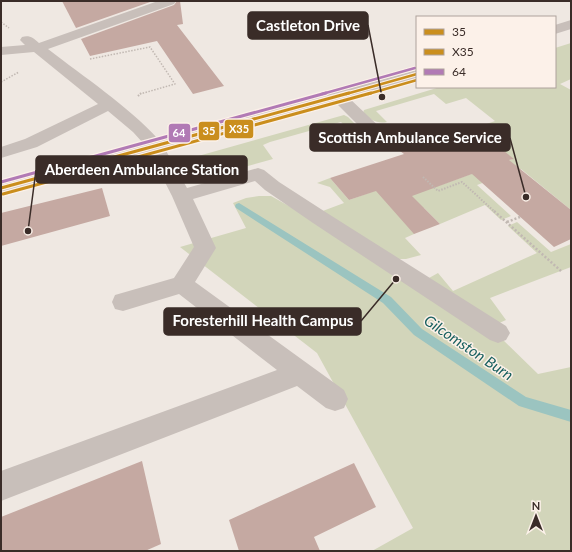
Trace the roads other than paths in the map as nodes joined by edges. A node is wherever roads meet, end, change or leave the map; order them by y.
1 (170, 1) edge
2 (571, 24) edge
3 (556, 30) edge
4 (32, 44) junction
5 (1, 51) edge
6 (416, 74) edge
7 (338, 96) junction
8 (115, 108) junction
9 (380, 136) dead end
10 (155, 146) junction
11 (1, 153) edge
12 (1, 187) edge
13 (182, 196) junction
14 (182, 284) junction
15 (123, 302) dead end
16 (498, 333) dead end
17 (300, 373) junction
18 (335, 399) dead end
19 (1, 486) edge

1 - 4 street
2 - 3 street
4 - 5 street
4 - 8 street
6 - 7 street
7 - 9 street
7 - 10 street
8 - 10 street
8 - 11 street
10 - 12 street
10 - 13 street
13 - 14 street
13 - 16 street
14 - 15 street
14 - 17 street
17 - 18 street
17 - 19 street

